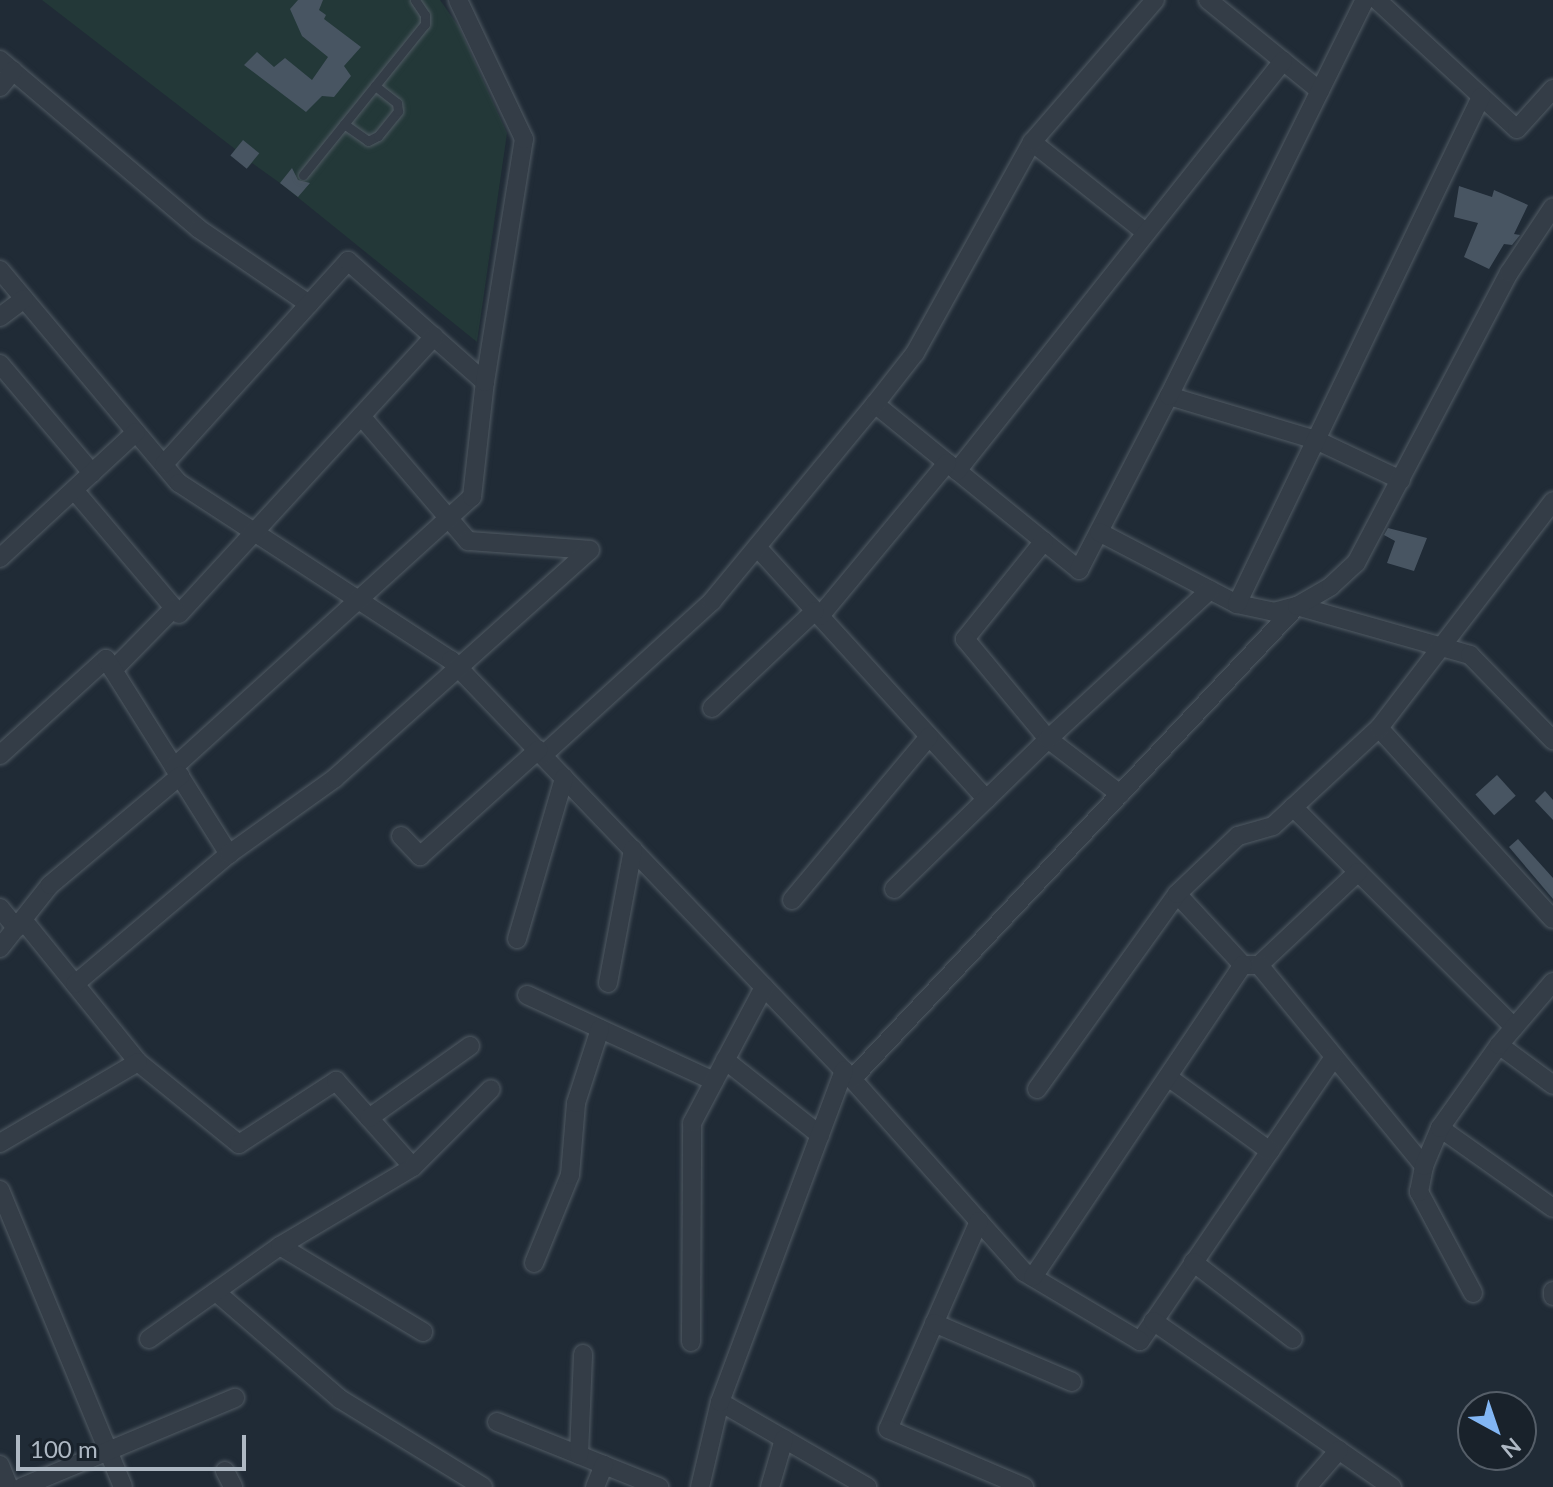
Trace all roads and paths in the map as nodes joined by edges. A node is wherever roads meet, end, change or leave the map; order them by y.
1 (415, 0) edge
2 (458, 0) edge
3 (1155, 0) edge
4 (1208, 0) edge
5 (1365, 0) edge
6 (1377, 0) edge
7 (1283, 61) junction
8 (7, 66) edge
9 (375, 86) junction
10 (0, 87) edge
11 (1553, 89) edge
12 (1320, 91) junction
13 (1481, 97) junction
14 (344, 124) junction
15 (1032, 142) junction
16 (303, 175) dead end
17 (1553, 207) edge
18 (1144, 231) junction
19 (0, 270) edge
20 (24, 299) junction
21 (309, 304) junction
22 (0, 317) edge
23 (434, 337) junction
24 (0, 364) edge
25 (485, 382) junction
26 (1169, 396) junction
27 (875, 404) junction
28 (361, 416) junction
29 (136, 432) junction
30 (1316, 440) junction
31 (164, 464) junction
32 (952, 467) junction
33 (92, 473) junction
34 (1401, 480) junction
35 (74, 490) junction
36 (1553, 501) edge
37 (448, 518) junction
38 (255, 532) junction
39 (1099, 532) junction
40 (1044, 541) junction
41 (757, 547) junction
42 (0, 558) edge
43 (1210, 590) junction
44 (359, 600) junction
45 (1237, 604) junction
46 (1297, 606) junction
47 (174, 608) junction
48 (817, 614) junction
49 (1441, 647) junction
50 (459, 668) junction
51 (113, 670) junction
52 (712, 708) dead end
53 (1379, 728) junction
54 (929, 737) junction
55 (1048, 739) junction
56 (1553, 740) edge
57 (540, 753) junction
58 (0, 755) edge
59 (177, 772) junction
60 (564, 778) junction
61 (1120, 794) junction
62 (986, 799) junction
63 (1293, 807) junction
64 (401, 836) dead end
65 (633, 849) junction
66 (229, 854) junction
67 (1358, 872) junction
68 (894, 889) dead end
69 (1177, 894) junction
70 (792, 900) dead end
71 (0, 908) edge
72 (1553, 919) edge
73 (19, 924) junction
74 (517, 939) dead end
75 (0, 948) edge
76 (1251, 965) junction
77 (1553, 982) edge
78 (608, 983) dead end
79 (75, 984) junction
80 (764, 987) junction
81 (527, 995) dead end
82 (1514, 1027) junction
83 (600, 1029) junction
84 (1499, 1045) junction
85 (470, 1046) dead end
86 (1334, 1057) junction
87 (725, 1060) junction
88 (138, 1062) junction
89 (848, 1074) junction
90 (1168, 1077) junction
91 (714, 1081) junction
92 (1553, 1085) edge
93 (491, 1089) dead end
94 (1037, 1089) dead end
95 (369, 1118) junction
96 (1440, 1128) junction
97 (820, 1135) junction
98 (0, 1143) edge
99 (1270, 1151) junction
100 (1424, 1166) junction
101 (413, 1167) junction
102 (0, 1190) edge
103 (1553, 1208) edge
104 (979, 1221) junction
105 (280, 1246) junction
106 (1193, 1262) junction
107 (534, 1263) dead end
108 (1033, 1277) junction
109 (216, 1292) junction
110 (1473, 1293) dead end
111 (1153, 1321) junction
112 (934, 1323) junction
113 (423, 1332) dead end
114 (149, 1339) dead end
115 (1293, 1339) dead end
116 (691, 1342) dead end
117 (583, 1354) dead end
118 (1072, 1382) dead end
119 (235, 1398) dead end
120 (720, 1402) junction
121 (497, 1422) dead end
122 (784, 1439) junction
123 (1339, 1450) junction
124 (108, 1451) junction
125 (579, 1455) junction
126 (0, 1465) edge
127 (604, 1465) junction
128 (9, 1487) edge
129 (22, 1487) edge
130 (123, 1487) edge
131 (483, 1487) edge
132 (595, 1487) edge
133 (659, 1487) edge
134 (700, 1487) edge
135 (770, 1487) edge
136 (867, 1487) edge
137 (1024, 1487) edge
138 (1307, 1487) edge
139 (1392, 1487) edge

1 - 9 lane
2 - 25 street
3 - 15 street
4 - 7 street
5 - 12 street
6 - 13 street
7 - 12 street
7 - 18 street
8 - 10 street
8 - 21 street
9 - 14 lane
9 - 14 lane
11 - 13 street
12 - 26 street
13 - 30 street
14 - 16 lane
15 - 18 street
15 - 27 street
17 - 34 street
18 - 32 street
19 - 20 street
20 - 22 street
20 - 29 street
21 - 23 street
21 - 31 street
23 - 25 street
23 - 28 street
24 - 33 street
25 - 37 street
26 - 30 street
26 - 39 street
27 - 32 street
27 - 41 street
28 - 37 street
28 - 38 street
29 - 31 street
29 - 33 street
30 - 34 street
30 - 45 street
31 - 38 street
32 - 40 street
32 - 48 street
33 - 35 street
34 - 46 street
35 - 42 street
35 - 47 street
36 - 49 street
37 - 44 street
37 - 50 street
38 - 44 street
38 - 47 street
39 - 40 street
39 - 43 street
40 - 55 street
41 - 48 street
41 - 57 street
43 - 45 street
43 - 55 street
44 - 50 street
44 - 59 street
45 - 46 street
46 - 49 street
46 - 61 street
47 - 51 street
48 - 52 street
48 - 54 street
49 - 53 street
49 - 56 street
50 - 57 street
50 - 66 street
51 - 58 street
51 - 59 street
53 - 63 street
53 - 72 street
54 - 62 street
54 - 70 street
55 - 61 street
55 - 62 street
57 - 60 street
57 - 64 street
59 - 66 street
59 - 73 street
60 - 65 street
60 - 74 street
61 - 89 street
62 - 68 street
63 - 67 street
63 - 69 street
65 - 78 street
65 - 80 street
66 - 79 street
67 - 76 street
67 - 82 street
69 - 76 street
69 - 94 street
71 - 73 street
73 - 75 street
73 - 79 street
76 - 86 street
76 - 90 street
77 - 82 street
79 - 88 street
80 - 87 street
80 - 89 street
81 - 83 street
82 - 84 street
83 - 91 street
83 - 107 street
84 - 92 street
84 - 96 street
85 - 95 street
86 - 99 street
86 - 100 street
87 - 91 street
87 - 97 street
88 - 95 street
88 - 98 street
89 - 97 street
89 - 104 street
90 - 99 street
90 - 108 street
91 - 116 street
93 - 101 street
95 - 101 street
96 - 100 street
96 - 103 street
97 - 120 street
99 - 106 street
100 - 110 street
101 - 105 street
102 - 124 street
104 - 108 street
104 - 112 street
105 - 109 street
105 - 113 street
106 - 111 street
106 - 115 street
108 - 111 street
109 - 114 street
109 - 131 street
111 - 123 street
112 - 118 street
112 - 137 street
117 - 125 street
119 - 124 street
120 - 122 street
120 - 134 street
121 - 125 street
122 - 135 street
122 - 136 street
123 - 138 street
123 - 139 street
124 - 129 street
124 - 130 street
125 - 127 street
126 - 128 street
127 - 132 street
127 - 133 street

